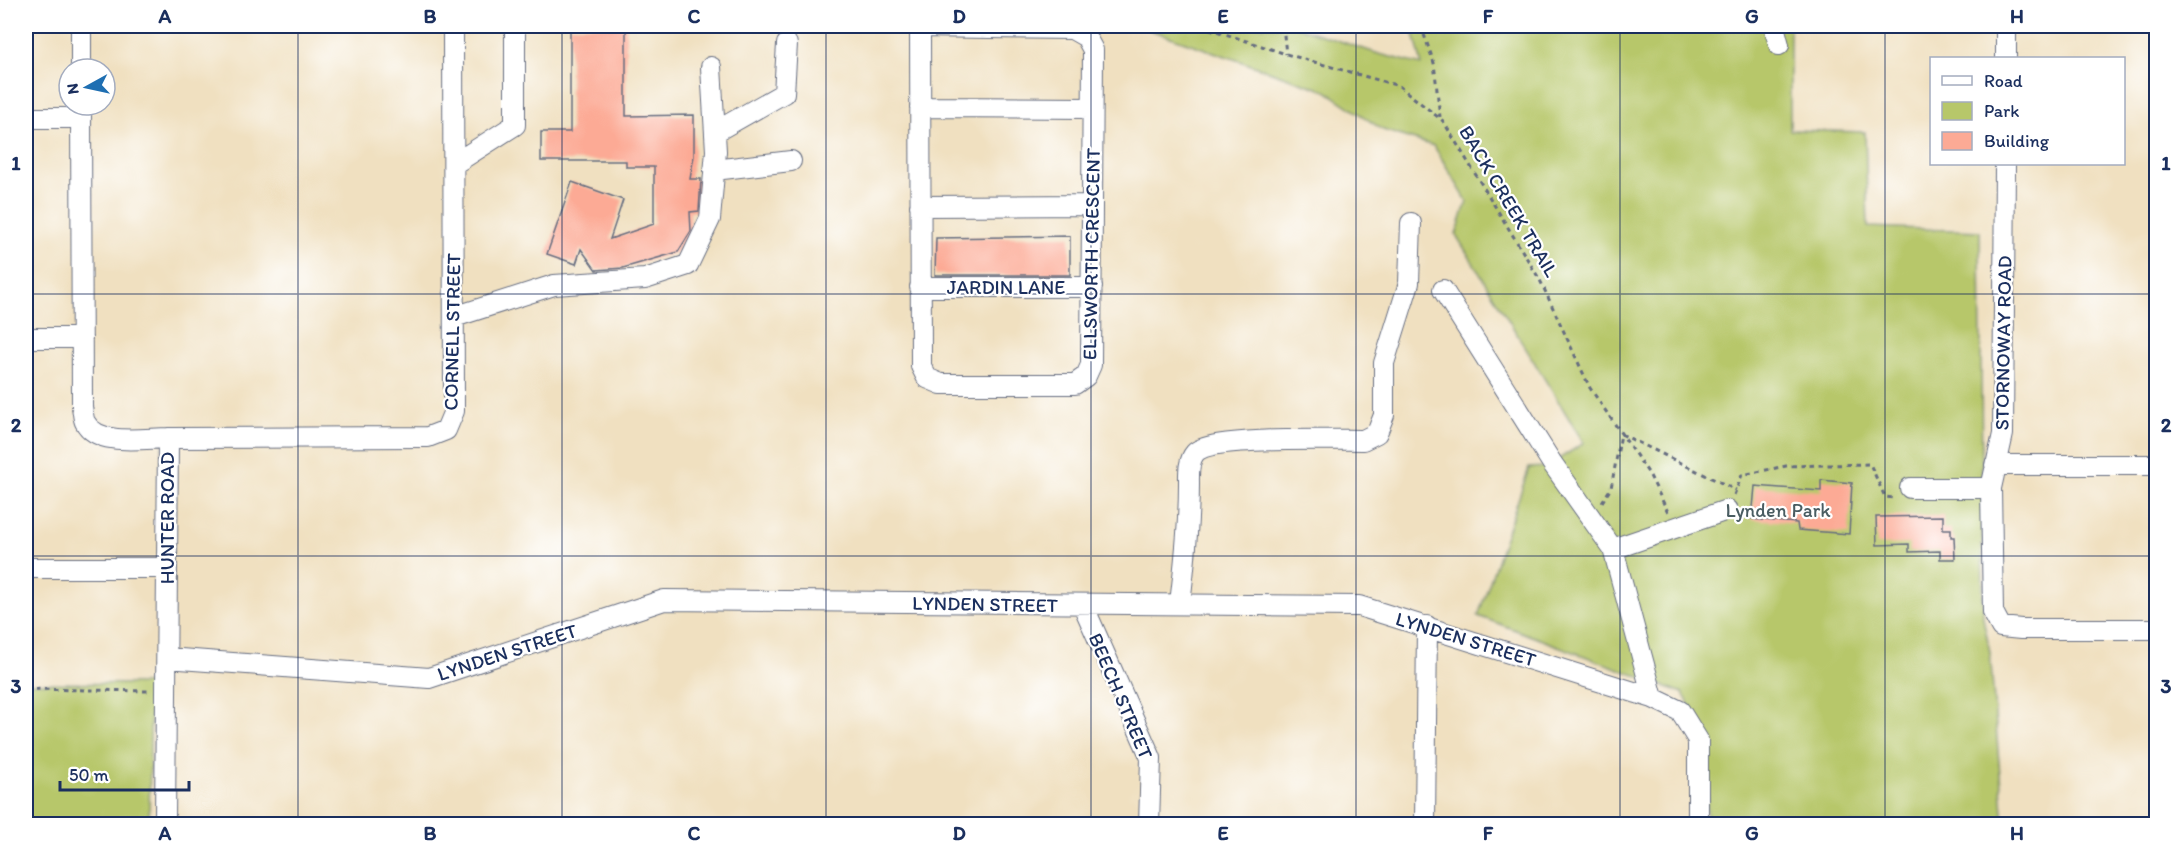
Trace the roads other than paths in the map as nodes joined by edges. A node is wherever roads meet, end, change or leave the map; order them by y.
1 (81, 26) edge
2 (453, 26) edge
3 (515, 26) edge
4 (920, 26) edge
5 (1774, 26) edge
6 (2006, 26) edge
7 (786, 44) dead end
8 (1779, 45) dead end
9 (81, 57) edge
10 (2006, 57) edge
11 (711, 67) dead end
12 (920, 107) junction
13 (1092, 108) junction
14 (57, 115) edge
15 (81, 117) edge
16 (26, 118) edge
17 (715, 132) junction
18 (791, 161) dead end
19 (454, 164) junction
20 (2005, 165) edge
21 (714, 170) junction
22 (1092, 205) junction
23 (920, 206) junction
24 (1411, 223) dead end
25 (920, 287) junction
26 (1092, 287) junction
27 (1443, 290) dead end
28 (454, 317) junction
29 (26, 338) edge
30 (82, 338) junction
31 (168, 438) junction
32 (1995, 465) junction
33 (2157, 465) edge
34 (1910, 488) road end
35 (1991, 488) junction
36 (1727, 510) road end
37 (1613, 549) junction
38 (26, 568) edge
39 (167, 568) junction
40 (1180, 603) junction
41 (1083, 605) junction
42 (1427, 626) junction
43 (2157, 628) edge
44 (167, 658) junction
45 (1653, 698) junction
46 (165, 825) edge
47 (1149, 825) edge
48 (1425, 825) edge
49 (1698, 825) edge

1 - 9 street
2 - 19 street, CORNELL STREET
3 - 19 street
4 - 12 street, ELLSWORTH CRESCENT
4 - 13 street, ELLSWORTH CRESCENT
5 - 8 street
6 - 10 street
7 - 17 street
11 - 17 street
12 - 13 street
12 - 23 street, ELLSWORTH CRESCENT
13 - 22 street, ELLSWORTH CRESCENT
14 - 16 street
15 - 30 street, HUNTER ROAD
17 - 21 street
18 - 21 street
19 - 28 street, CORNELL STREET
20 - 32 street, STORNOWAY ROAD
21 - 28 street
22 - 23 street
22 - 26 street, ELLSWORTH CRESCENT
23 - 25 street, ELLSWORTH CRESCENT
24 - 40 street
25 - 26 street, JARDIN LANE
25 - 26 street, ELLSWORTH CRESCENT
27 - 37 street
28 - 31 street, CORNELL STREET
29 - 30 street
30 - 31 street, HUNTER ROAD
31 - 39 street, HUNTER ROAD
32 - 33 street
32 - 35 street, STORNOWAY ROAD
34 - 35 street
35 - 43 street, STORNOWAY ROAD
36 - 37 street
37 - 45 street
38 - 39 street
39 - 44 street, HUNTER ROAD
40 - 41 street, LYNDEN STREET
40 - 42 street, LYNDEN STREET
41 - 44 street, LYNDEN STREET
41 - 47 street, BEECH STREET
42 - 45 street, LYNDEN STREET
42 - 48 street
44 - 46 street, HUNTER ROAD
45 - 49 street, LYNDEN STREET

